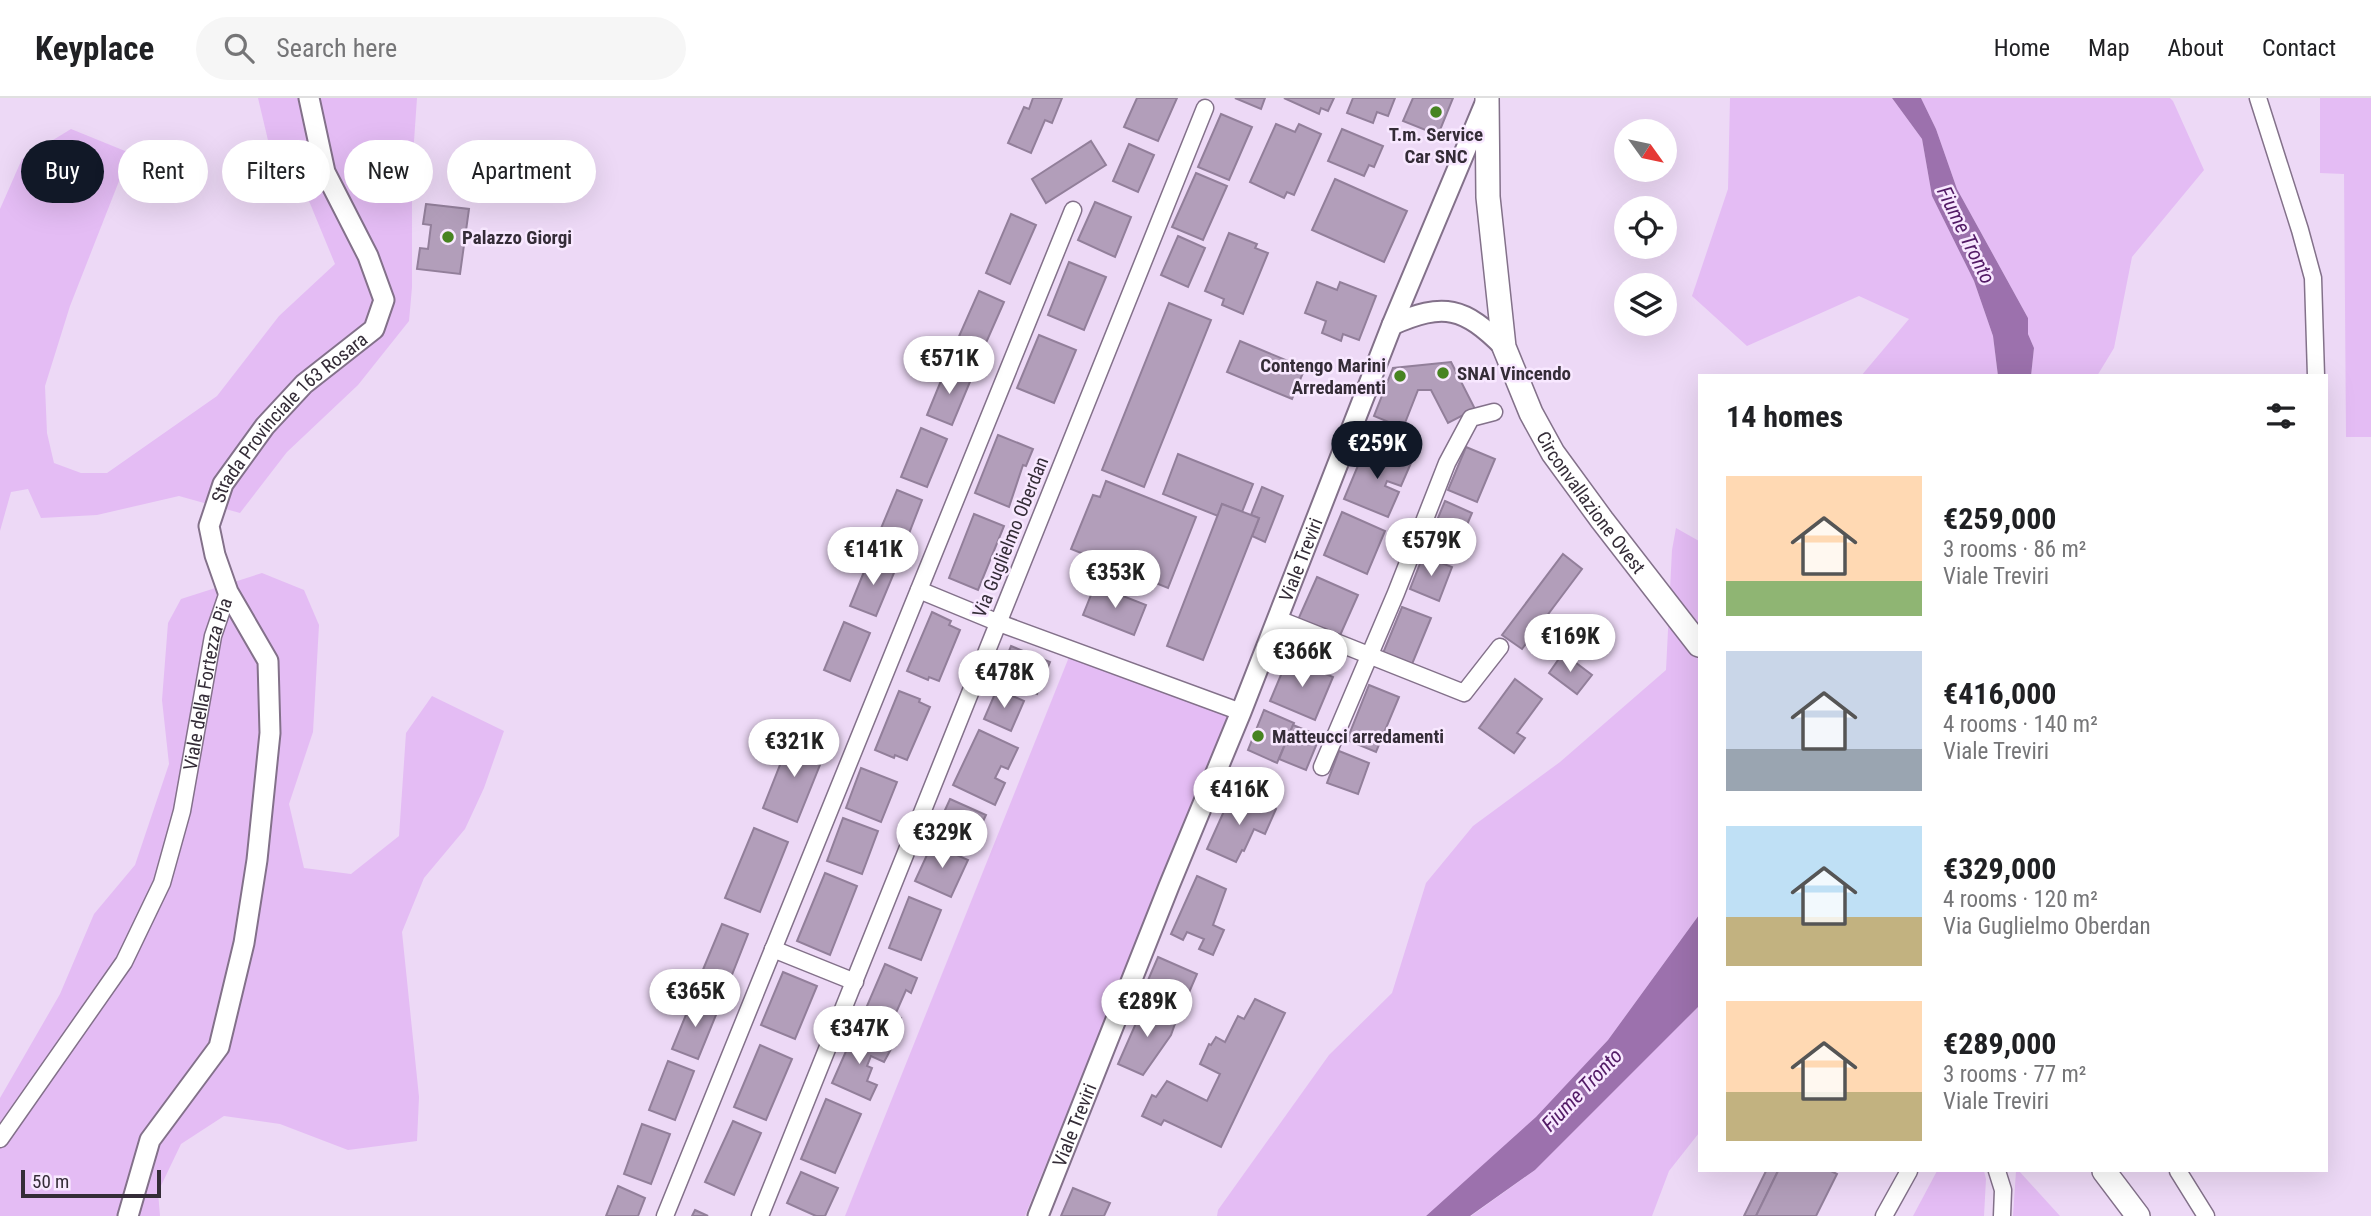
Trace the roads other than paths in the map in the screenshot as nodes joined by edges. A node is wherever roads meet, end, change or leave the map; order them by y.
1 (309, 98) edge
2 (2258, 98) edge
3 (1487, 99) edge
4 (1205, 108) dead end
5 (1073, 209) dead end
6 (1392, 325) junction
7 (1504, 347) junction
8 (2316, 374) edge
9 (1494, 412) dead end
10 (919, 590) junction
11 (228, 592) junction
12 (1278, 619) junction
13 (999, 622) junction
14 (1698, 644) edge
15 (1500, 647) dead end
16 (1370, 655) junction
17 (1241, 712) junction
18 (1322, 767) dead end
19 (774, 949) junction
20 (855, 982) junction
21 (0, 1139) edge
22 (1908, 1172) edge
23 (1997, 1172) edge
24 (2105, 1172) edge
25 (2179, 1172) edge
26 (128, 1216) edge
27 (665, 1216) edge
28 (761, 1216) edge
29 (1038, 1216) edge
30 (1884, 1216) edge
31 (2002, 1216) edge
32 (2138, 1216) edge
33 (2206, 1216) edge

1 - 11 street, Strada Provinciale 163 Rosara
2 - 8 street
3 - 6 street, Viale Treviri
3 - 7 main road, Circonvallazione Ovest
4 - 13 street, Via Guglielmo Oberdan
5 - 10 street
6 - 7 street, Circonvallazione Ovest
6 - 12 street, Viale Treviri
7 - 14 main road, Circonvallazione Ovest
9 - 16 street
10 - 13 street
10 - 19 street
11 - 21 street, Viale della Fortezza Pia
11 - 26 street, Viale della Fortezza Pia
12 - 16 street
12 - 17 street, Viale Treviri
13 - 17 street
13 - 20 street, Via Guglielmo Oberdan
15 - 16 street
16 - 18 street
17 - 29 street, Viale Treviri
19 - 20 street
19 - 27 street
20 - 28 street, Via Guglielmo Oberdan
22 - 30 street
23 - 31 street
24 - 32 main road
25 - 33 street

